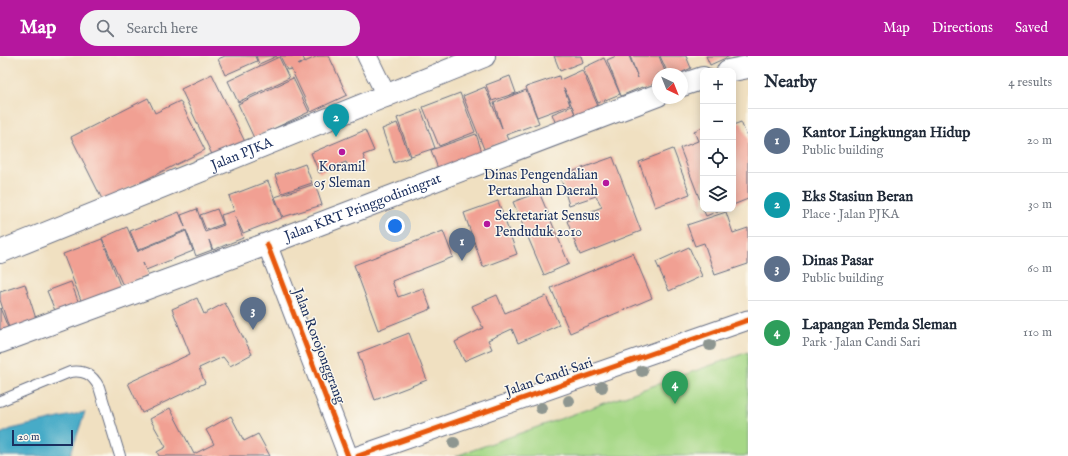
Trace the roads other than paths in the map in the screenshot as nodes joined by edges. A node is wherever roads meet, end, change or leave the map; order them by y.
1 (367, 56) edge
2 (484, 56) edge
3 (748, 67) edge
4 (736, 69) edge
5 (700, 79) edge
6 (688, 83) edge
7 (387, 97) junction
8 (652, 97) edge
9 (267, 244) junction
10 (0, 252) edge
11 (748, 320) edge
12 (0, 342) edge
13 (0, 401) edge
14 (120, 456) edge
15 (348, 456) edge
16 (358, 456) edge

1 - 7 street
2 - 7 main road, Jalan PJKA
3 - 4 main road
5 - 6 main road
7 - 10 main road, Jalan PJKA
8 - 9 main road, Jalan KRT Pringgodiningrat
9 - 12 main road, Jalan KRT Pringgodiningrat
9 - 15 street, Jalan Rorojonggrang
11 - 16 street, Jalan Candi Sari
13 - 14 lane

